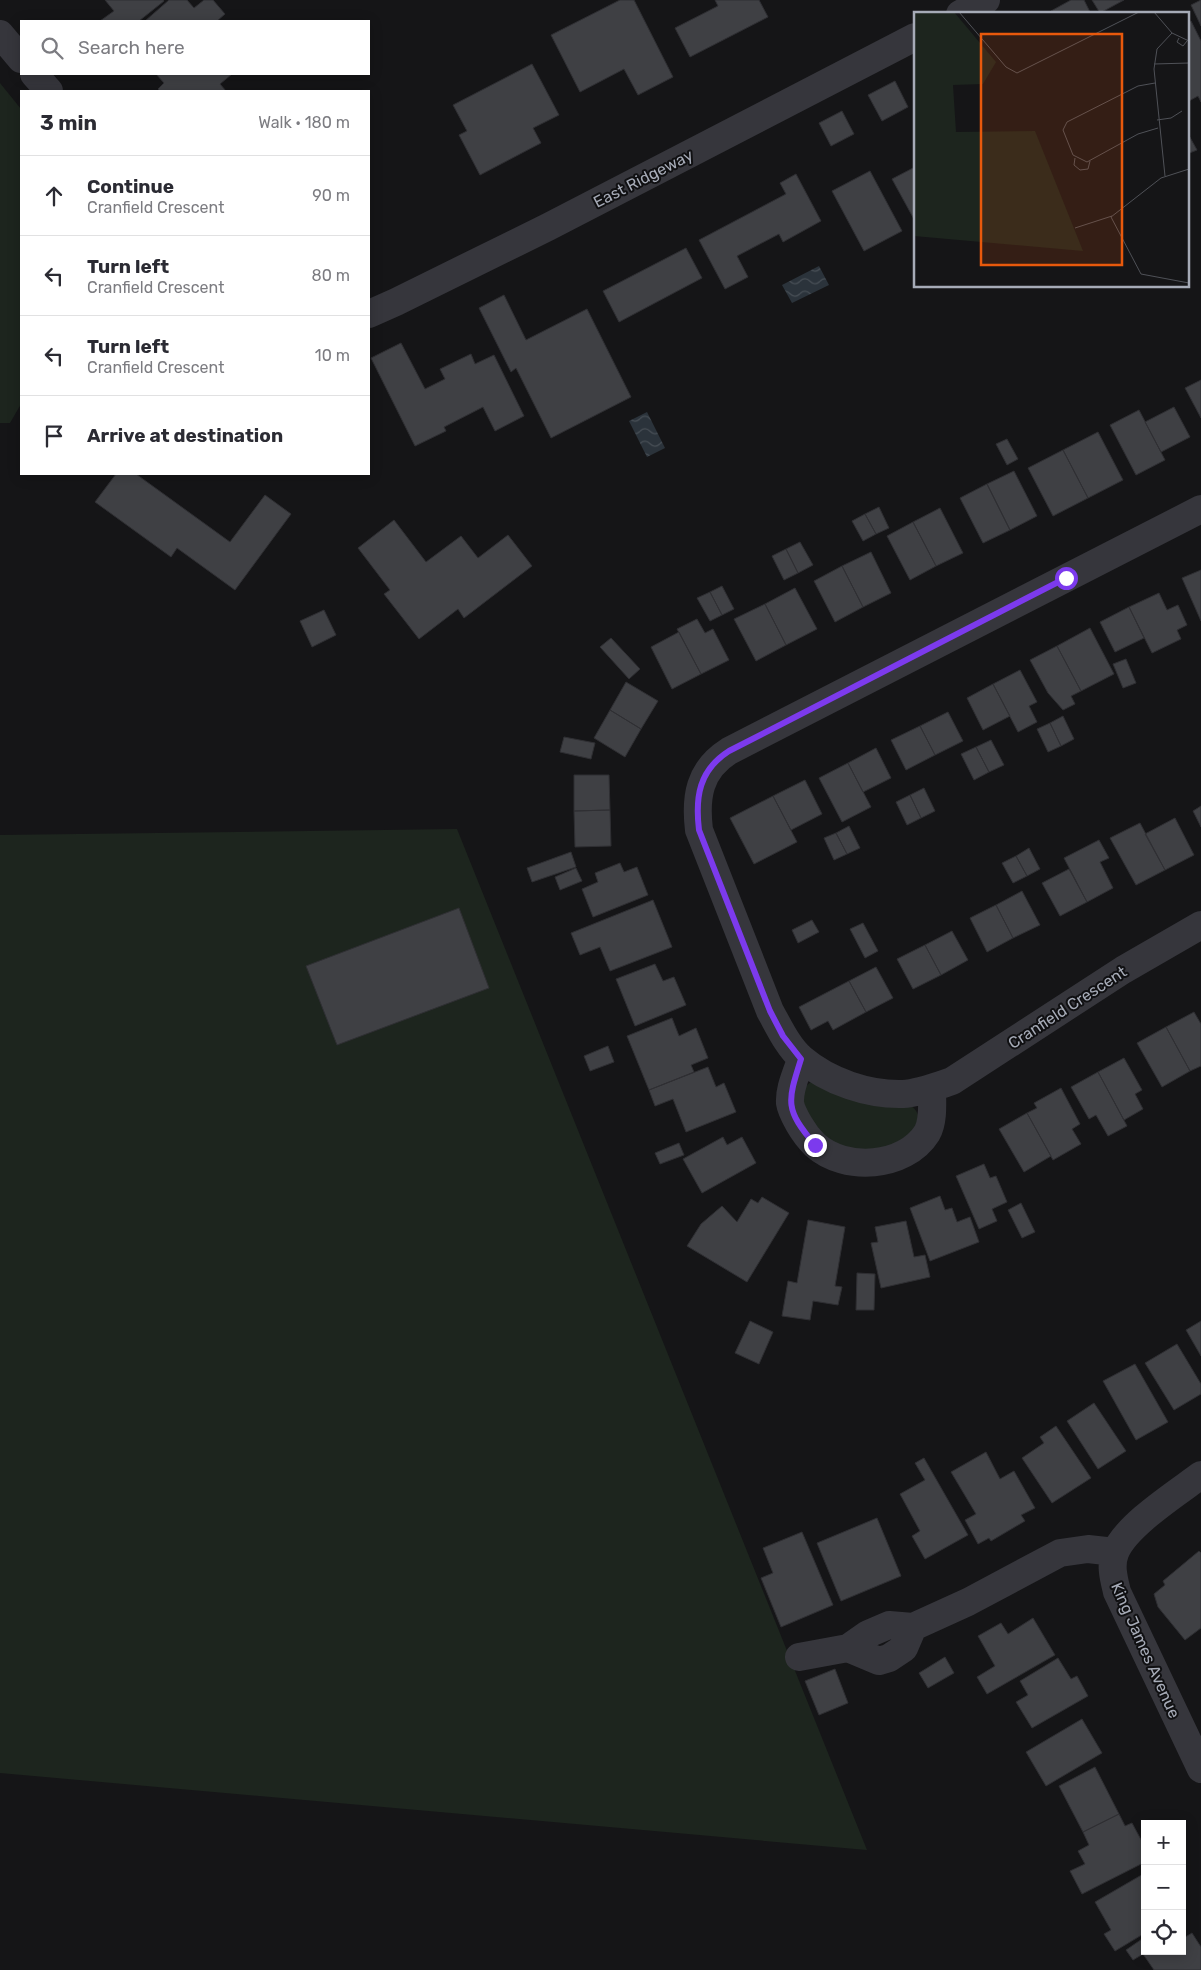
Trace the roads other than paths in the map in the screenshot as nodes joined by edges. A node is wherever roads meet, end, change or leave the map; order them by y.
1 (986, 0) edge
2 (964, 12) edge
3 (0, 34) edge
4 (914, 39) edge
5 (20, 58) edge
6 (35, 75) edge
7 (48, 90) edge
8 (370, 314) edge
9 (1201, 509) edge
10 (1201, 925) edge
11 (801, 1059) junction
12 (932, 1088) junction
13 (1201, 1475) edge
14 (1115, 1552) junction
15 (799, 1657) dead end
16 (1201, 1769) edge

1 - 2 street
3 - 5 street
4 - 8 street, East Ridgeway
6 - 7 street
9 - 11 street, Cranfield Crescent
10 - 12 street, Cranfield Crescent
11 - 12 street, Cranfield Crescent
11 - 12 street
13 - 14 street
14 - 15 street
14 - 16 street, King James Avenue

